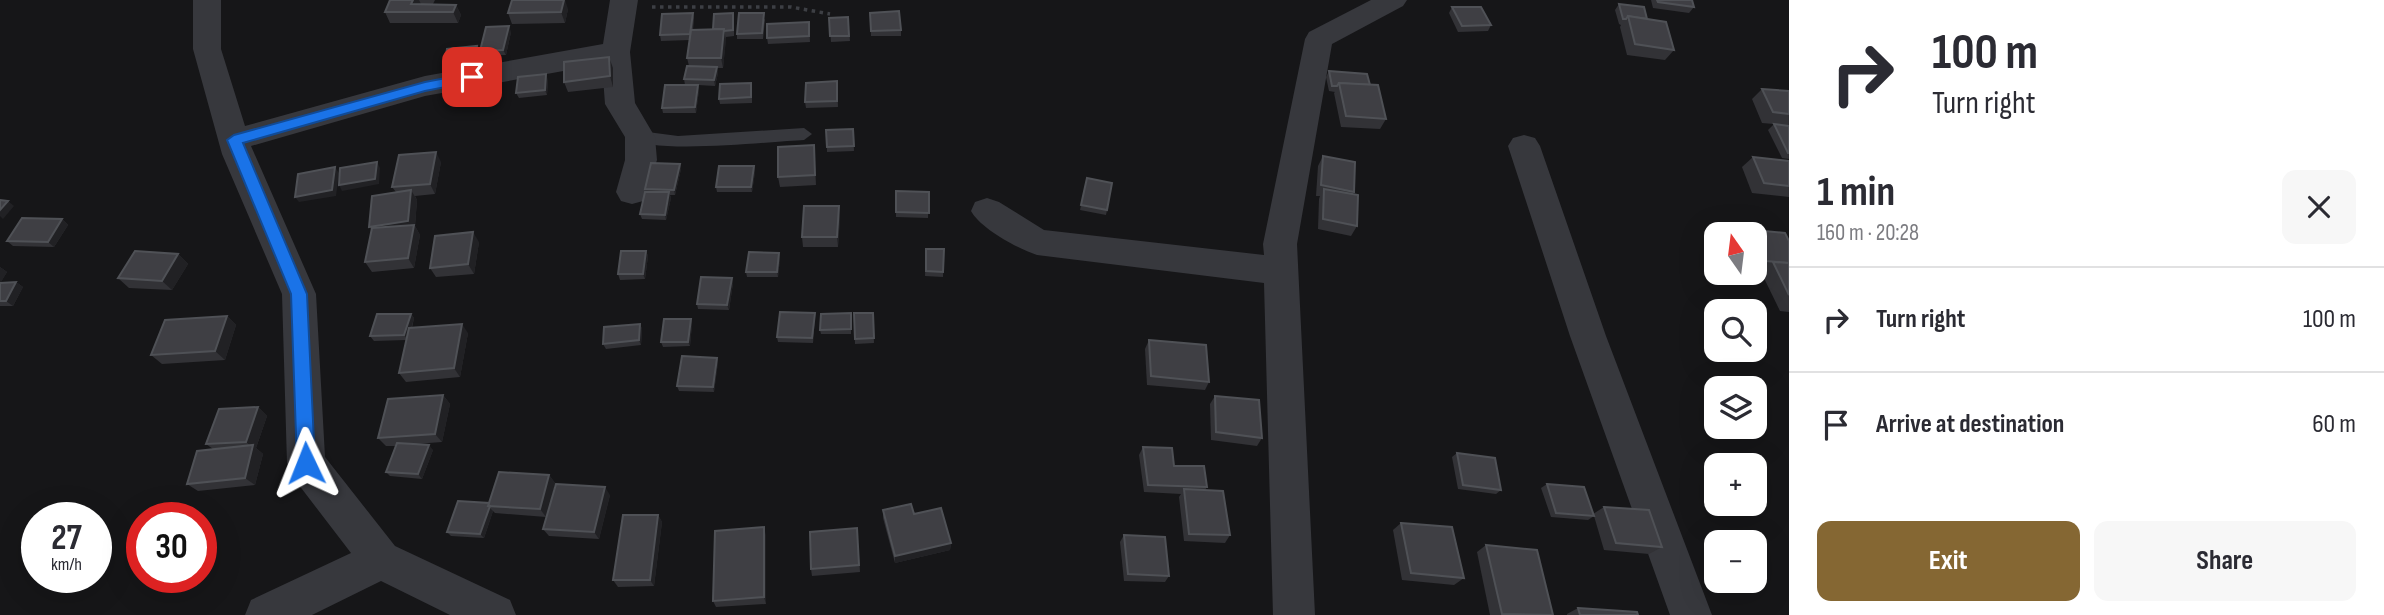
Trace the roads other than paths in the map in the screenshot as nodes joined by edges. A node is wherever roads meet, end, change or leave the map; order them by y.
1 (207, 0) edge
2 (1393, 0) edge
3 (624, 4) edge
4 (616, 52) junction
5 (804, 134) dead end
6 (640, 137) junction
7 (234, 140) junction
8 (1524, 146) dead end
9 (632, 192) dead end
10 (987, 211) dead end
11 (1281, 271) junction
12 (381, 560) junction
13 (266, 615) edge
14 (495, 615) edge
15 (1294, 615) edge
16 (1691, 615) edge

1 - 7 street
2 - 11 street
3 - 4 street
4 - 6 street
4 - 7 street
5 - 6 lane
6 - 9 street
7 - 12 street
8 - 16 street
10 - 11 street
11 - 15 street
12 - 13 street
12 - 14 street

